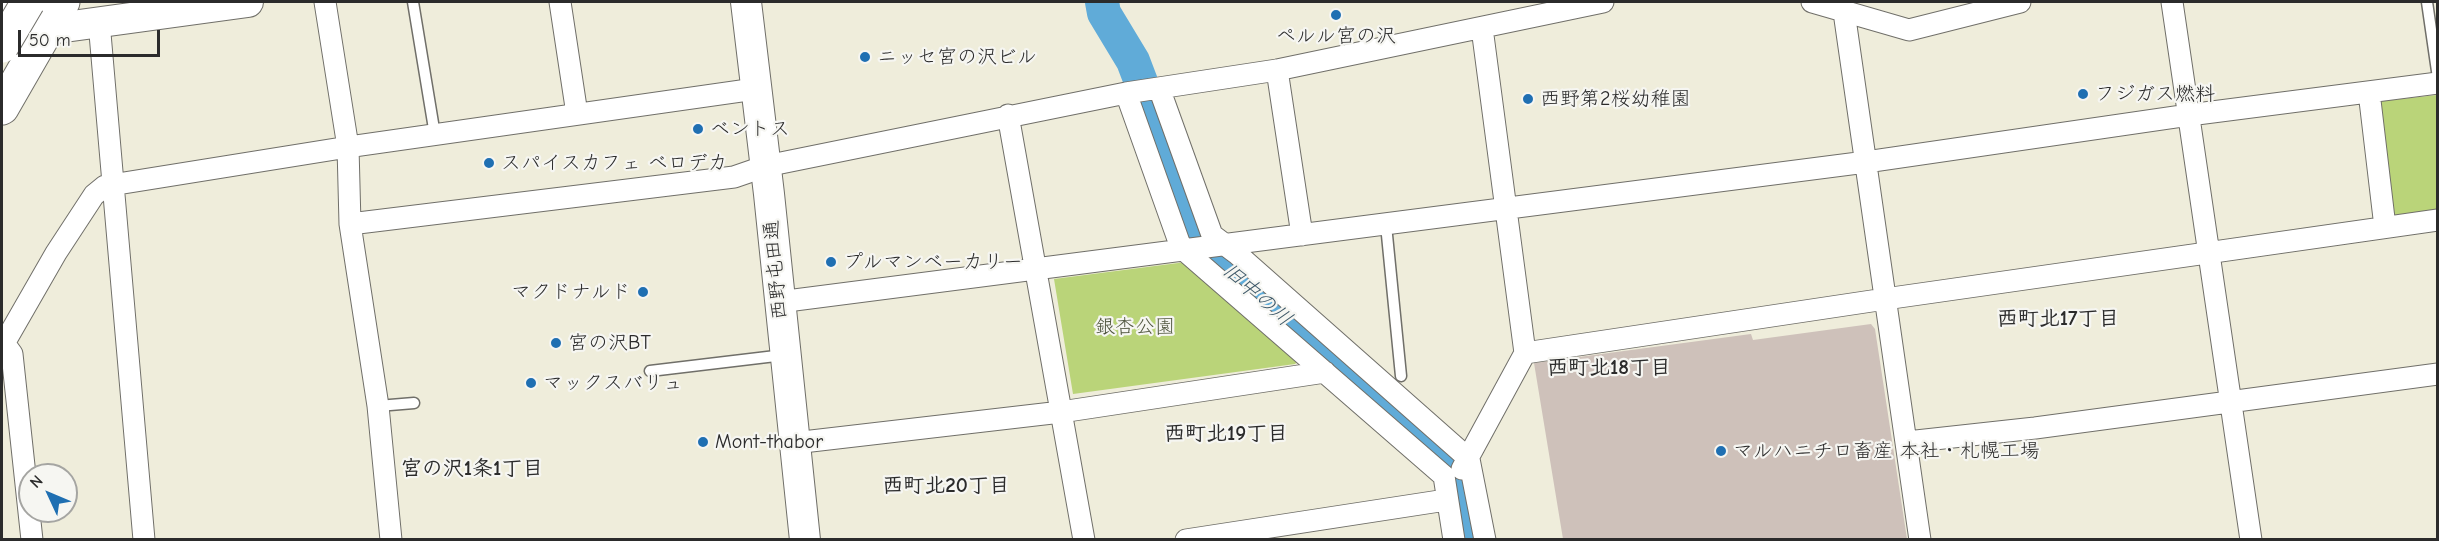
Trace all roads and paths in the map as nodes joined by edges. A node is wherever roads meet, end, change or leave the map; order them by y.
1 (25, 2) edge
2 (63, 2) edge
3 (248, 2) edge
4 (325, 2) edge
5 (412, 2) edge
6 (560, 2) edge
7 (746, 2) edge
8 (1603, 2) edge
9 (1812, 2) edge
10 (2020, 2) edge
11 (2172, 2) edge
12 (2427, 2) edge
13 (2, 5) edge
14 (1844, 12) junction
15 (99, 22) junction
16 (1482, 28) junction
17 (47, 29) junction
18 (2, 37) edge
19 (2, 46) edge
20 (1277, 70) junction
21 (2438, 78) edge
22 (2438, 83) edge
23 (755, 90) junction
24 (1143, 90) junction
25 (2369, 92) junction
26 (2, 108) edge
27 (577, 114) junction
28 (1008, 115) junction
29 (2188, 115) junction
30 (435, 135) junction
31 (348, 147) junction
32 (1866, 162) junction
33 (766, 166) junction
34 (114, 184) junction
35 (1505, 209) junction
36 (2438, 220) edge
37 (350, 224) junction
38 (1384, 224) junction
39 (2385, 227) junction
40 (1302, 235) junction
41 (1221, 245) junction
42 (1189, 249) junction
43 (2209, 252) junction
44 (1035, 269) junction
45 (1885, 299) junction
46 (779, 302) junction
47 (2, 345) edge
48 (1525, 353) junction
49 (784, 355) junction
50 (650, 371) dead end
51 (1325, 372) junction
52 (2438, 374) edge
53 (1401, 376) dead end
54 (2230, 402) junction
55 (414, 403) dead end
56 (378, 406) junction
57 (1061, 412) junction
58 (794, 442) junction
59 (1908, 442) junction
60 (1456, 479) junction
61 (32, 540) edge
62 (144, 540) edge
63 (391, 540) edge
64 (805, 540) edge
65 (1084, 540) edge
66 (1186, 540) edge
67 (1454, 540) edge
68 (1485, 540) edge
69 (1920, 540) edge
70 (2251, 540) edge

1 - 13 street
1 - 19 highway, bridge
2 - 17 highway
3 - 15 street
4 - 31 street
5 - 30 lane
6 - 27 street
7 - 23 street, 西野屯田通
8 - 16 street
9 - 14 street
10 - 14 street
11 - 29 street
12 - 21 lane
14 - 32 street
15 - 17 street
15 - 34 street
16 - 20 street
16 - 35 street
17 - 18 street
17 - 26 highway
20 - 24 street
20 - 40 street
22 - 25 street
23 - 27 street
23 - 33 street, 西野屯田通
24 - 28 street
24 - 41 street
24 - 42 street
25 - 29 street
25 - 39 street
27 - 30 street
28 - 33 street
28 - 44 street
29 - 32 street
29 - 43 street
30 - 31 street
31 - 34 street
31 - 37 street
32 - 35 street
32 - 45 street
33 - 37 street
33 - 46 street, 西野屯田通
34 - 47 street
34 - 62 street
35 - 38 street
35 - 48 street
36 - 39 street
37 - 56 street
38 - 40 street
38 - 53 lane
39 - 43 street
40 - 41 street
41 - 42 street
41 - 60 street
42 - 44 street
42 - 51 street
43 - 45 street
43 - 54 street
44 - 46 street
44 - 57 street
45 - 48 street
45 - 59 street
46 - 49 street, 西野屯田通
47 - 61 street
48 - 60 street
49 - 50 lane
49 - 58 street, 西野屯田通
51 - 57 street
51 - 60 street
52 - 54 street
54 - 59 street
54 - 70 street
55 - 56 lane
56 - 63 street
57 - 58 street
57 - 65 street
58 - 64 street, 西野屯田通
59 - 69 street
60 - 66 street
60 - 67 street
60 - 68 street

